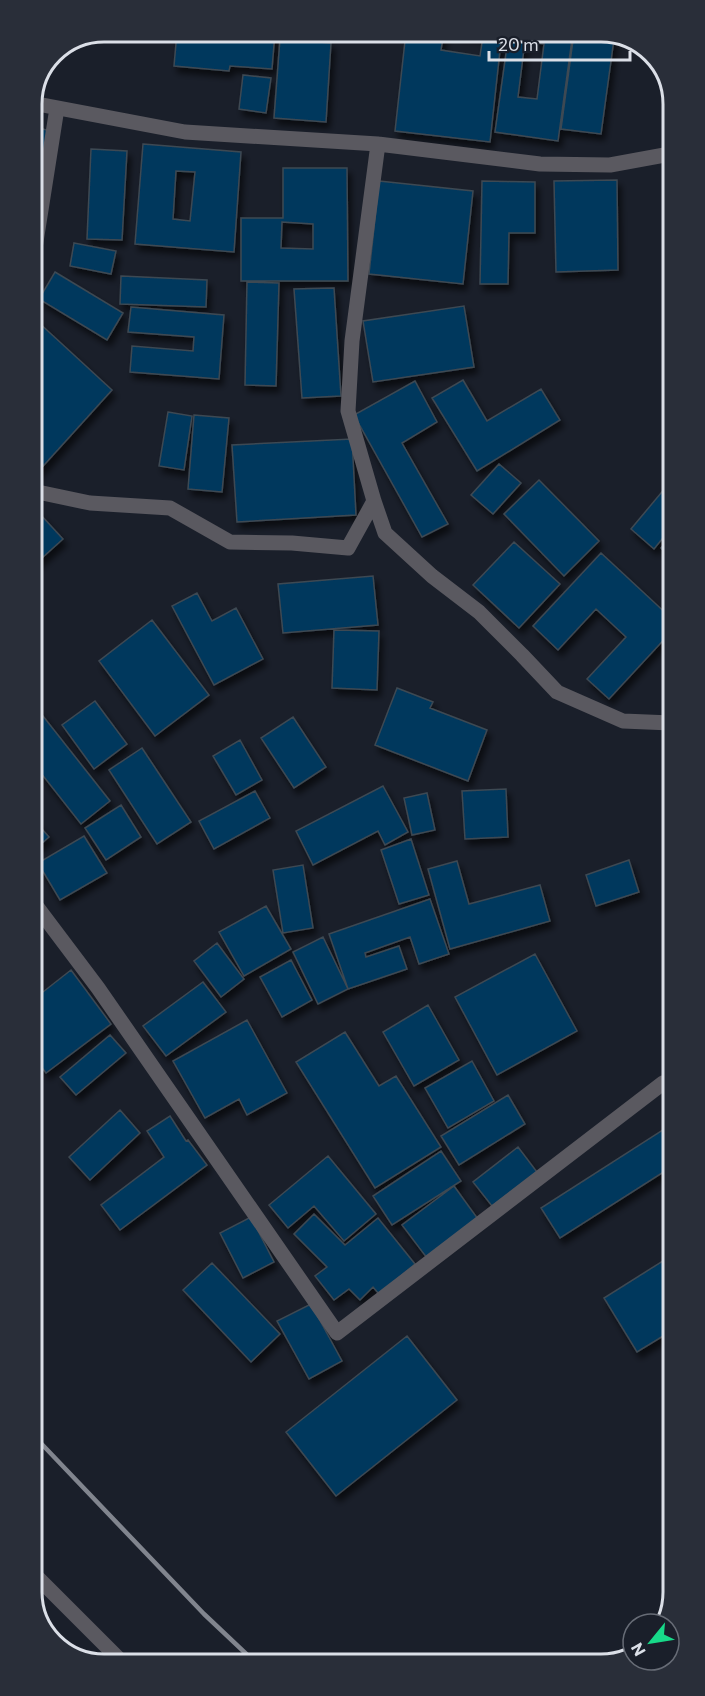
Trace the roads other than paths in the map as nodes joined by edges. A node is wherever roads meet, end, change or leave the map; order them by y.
1 (42, 105) edge
2 (57, 108) junction
3 (378, 144) junction
4 (663, 155) edge
5 (42, 203) edge
6 (42, 493) edge
7 (374, 501) junction
8 (663, 723) edge
9 (42, 914) edge
10 (663, 1083) edge
11 (42, 1582) edge
12 (114, 1654) edge

1 - 2 street
2 - 3 street
2 - 5 street
3 - 4 street
3 - 7 street
6 - 7 street
7 - 8 street
9 - 10 street
11 - 12 street

